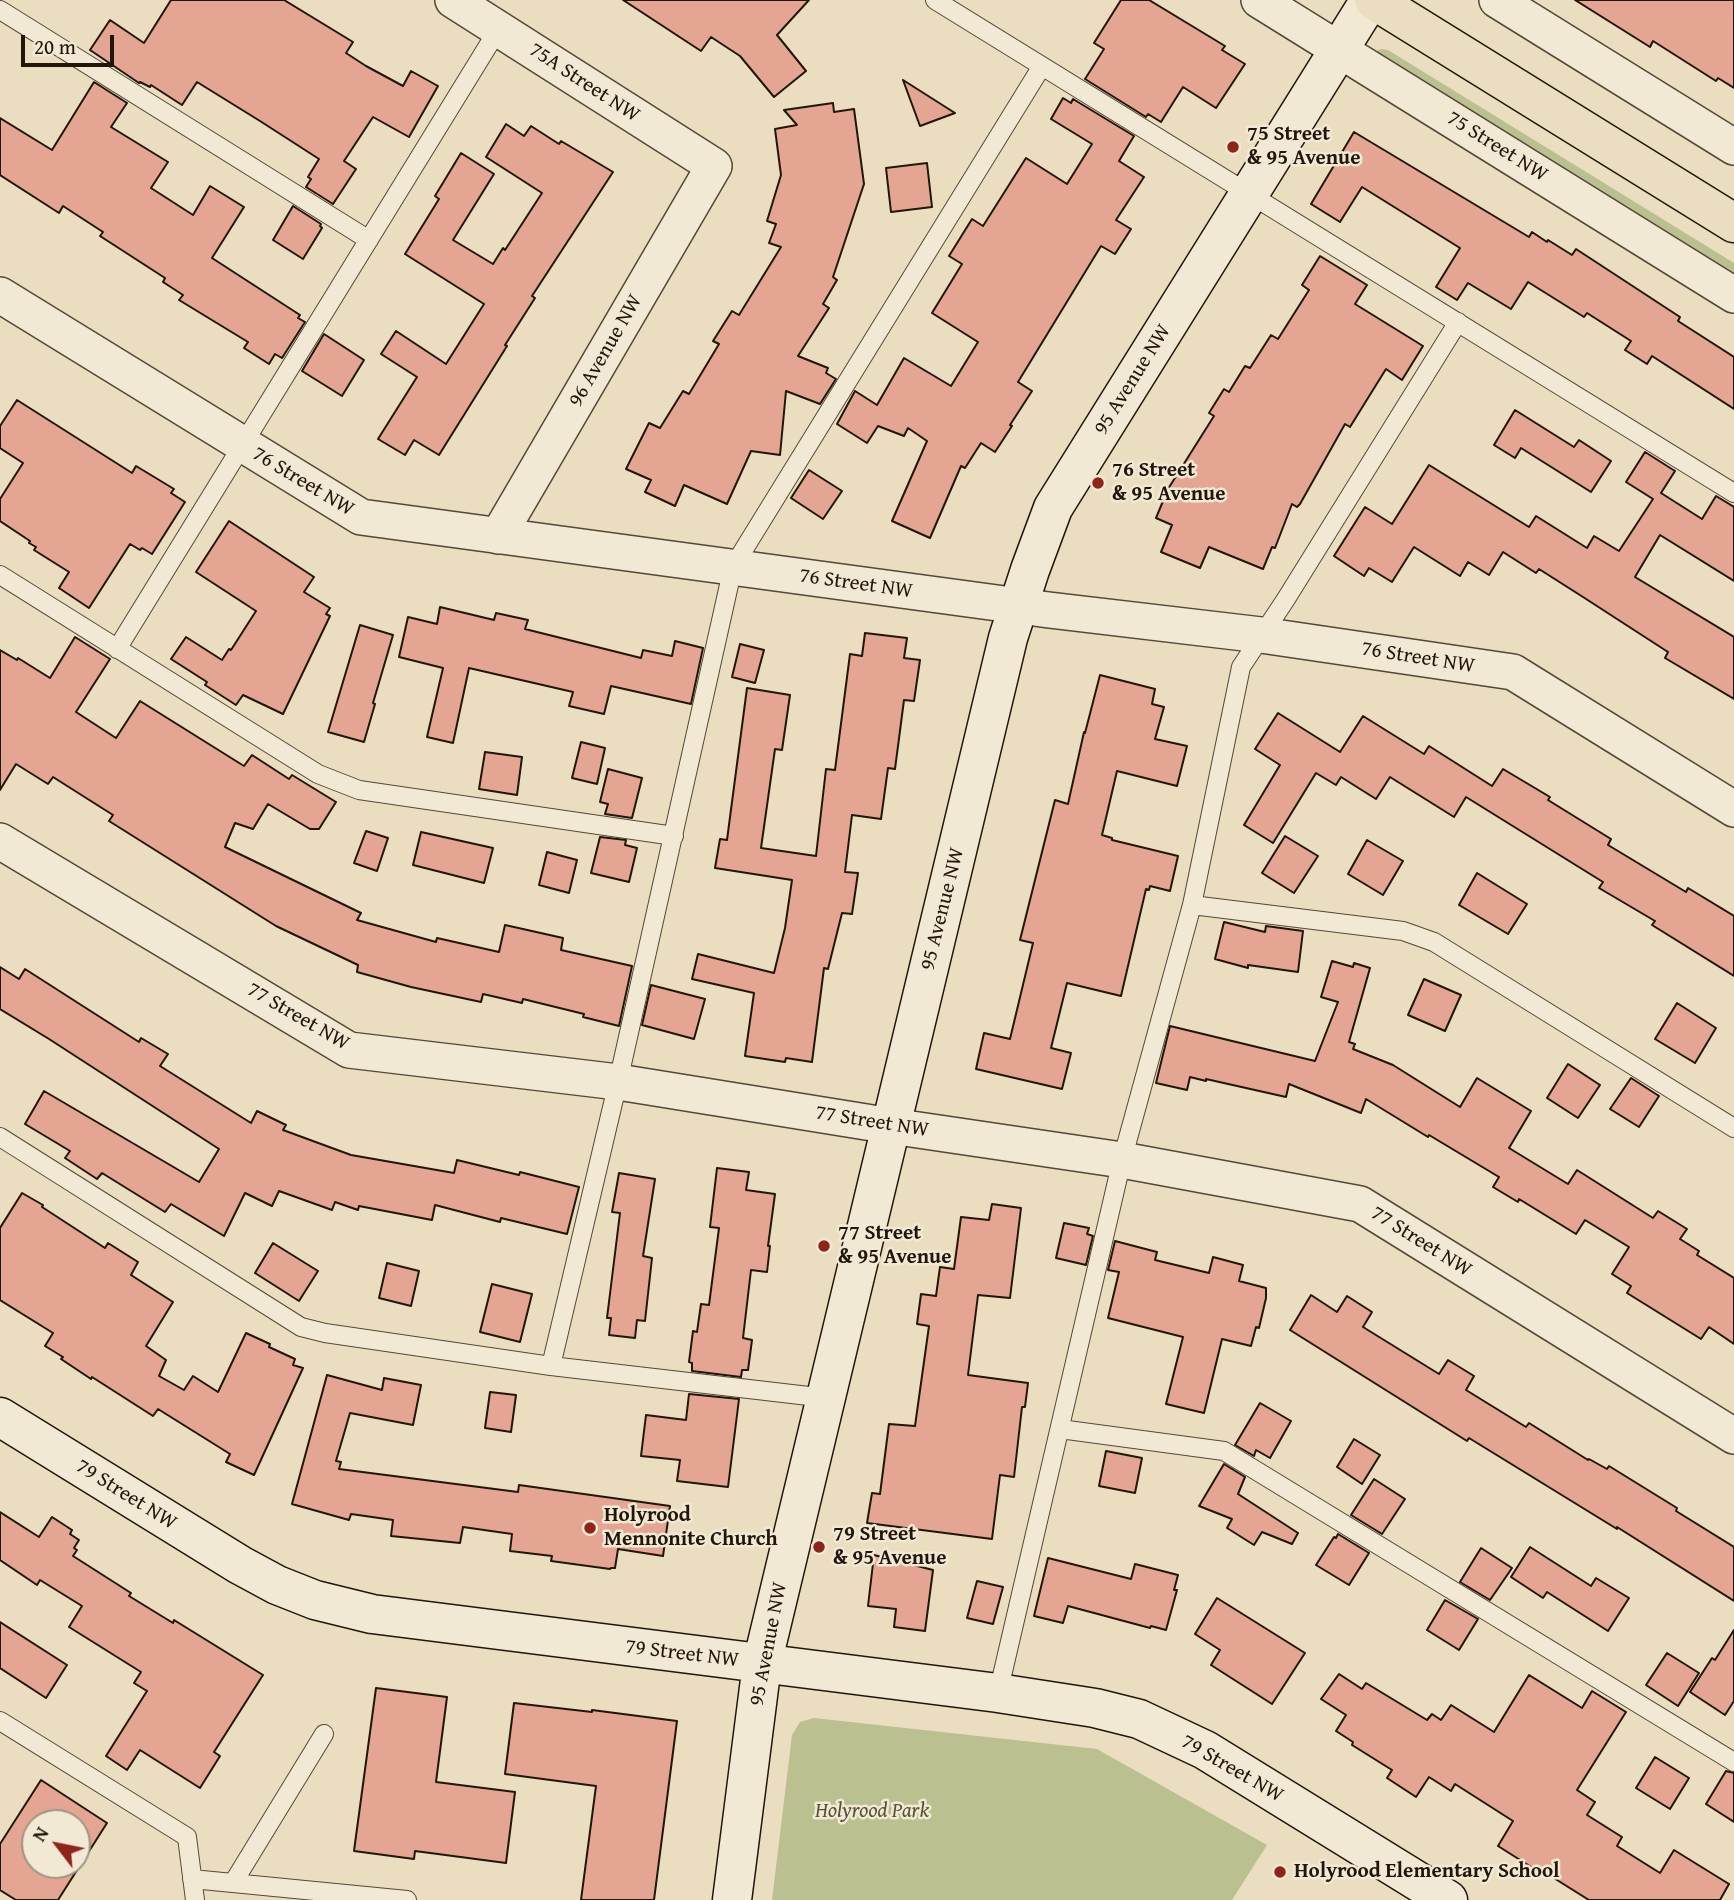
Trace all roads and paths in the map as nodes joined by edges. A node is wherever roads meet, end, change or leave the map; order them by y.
1 (453, 0) edge
2 (935, 0) edge
3 (1259, 0) edge
4 (1372, 0) edge
5 (1497, 0) edge
6 (0, 10) edge
7 (499, 28) junction
8 (1339, 49) junction
9 (1042, 66) junction
10 (1734, 147) edge
11 (714, 166) joint
12 (1249, 194) junction
13 (1734, 223) edge
14 (369, 240) junction
15 (0, 295) edge
16 (1734, 295) edge
17 (1458, 322) junction
18 (242, 444) junction
19 (1734, 493) edge
20 (498, 536) junction
21 (733, 567) junction
22 (0, 575) edge
23 (1018, 606) junction
24 (1261, 635) junction
25 (117, 649) junction
26 (1734, 809) edge
27 (674, 836) junction
28 (0, 841) edge
29 (1192, 905) junction
30 (618, 1082) junction
31 (891, 1126) junction
32 (1734, 1128) edge
33 (0, 1137) edge
34 (1122, 1160) junction
35 (551, 1366) junction
36 (826, 1398) junction
37 (0, 1417) edge
38 (1060, 1429) junction
39 (1734, 1436) edge
40 (762, 1664) junction
41 (998, 1693) junction
42 (0, 1721) edge
43 (324, 1734) dead end
44 (1734, 1762) edge
45 (192, 1879) junction
46 (233, 1883) junction
47 (195, 1900) edge
48 (407, 1900) edge
49 (732, 1900) edge
50 (1448, 1900) edge

1 - 7 street, 75A Street NW
2 - 9 lane
3 - 8 street, 75 Street NW
4 - 8 street, 95 Avenue NW
4 - 13 main road
5 - 10 street
6 - 14 lane
7 - 11 street, 75A Street NW
7 - 14 lane
8 - 12 street, 95 Avenue NW
8 - 16 street, 75 Street NW
9 - 12 lane
9 - 21 lane
11 - 20 street, 96 Avenue NW
12 - 17 lane
12 - 23 street, 95 Avenue NW
14 - 18 lane
15 - 18 street, 76 Street NW
17 - 19 lane
17 - 24 lane
18 - 20 street, 76 Street NW
18 - 25 lane
20 - 21 street, 76 Street NW
21 - 23 street, 76 Street NW
21 - 27 lane
22 - 25 lane
23 - 24 street, 76 Street NW
23 - 31 street, 95 Avenue NW
24 - 26 street, 76 Street NW
24 - 29 lane
25 - 27 lane
27 - 30 lane
28 - 30 street, 77 Street NW
29 - 32 lane
29 - 34 lane
30 - 31 street, 77 Street NW
30 - 35 lane
31 - 34 street, 77 Street NW
31 - 36 street, 95 Avenue NW
33 - 35 lane
34 - 38 lane
34 - 39 street, 77 Street NW
35 - 36 lane
36 - 40 street, 95 Avenue NW
37 - 40 street, 79 Street NW
38 - 41 lane
38 - 44 lane
40 - 41 street, 79 Street NW
40 - 49 street, 95 Avenue NW
41 - 50 street, 79 Street NW
42 - 45 lane
43 - 46 lane
45 - 46 lane
45 - 47 lane
46 - 48 lane

